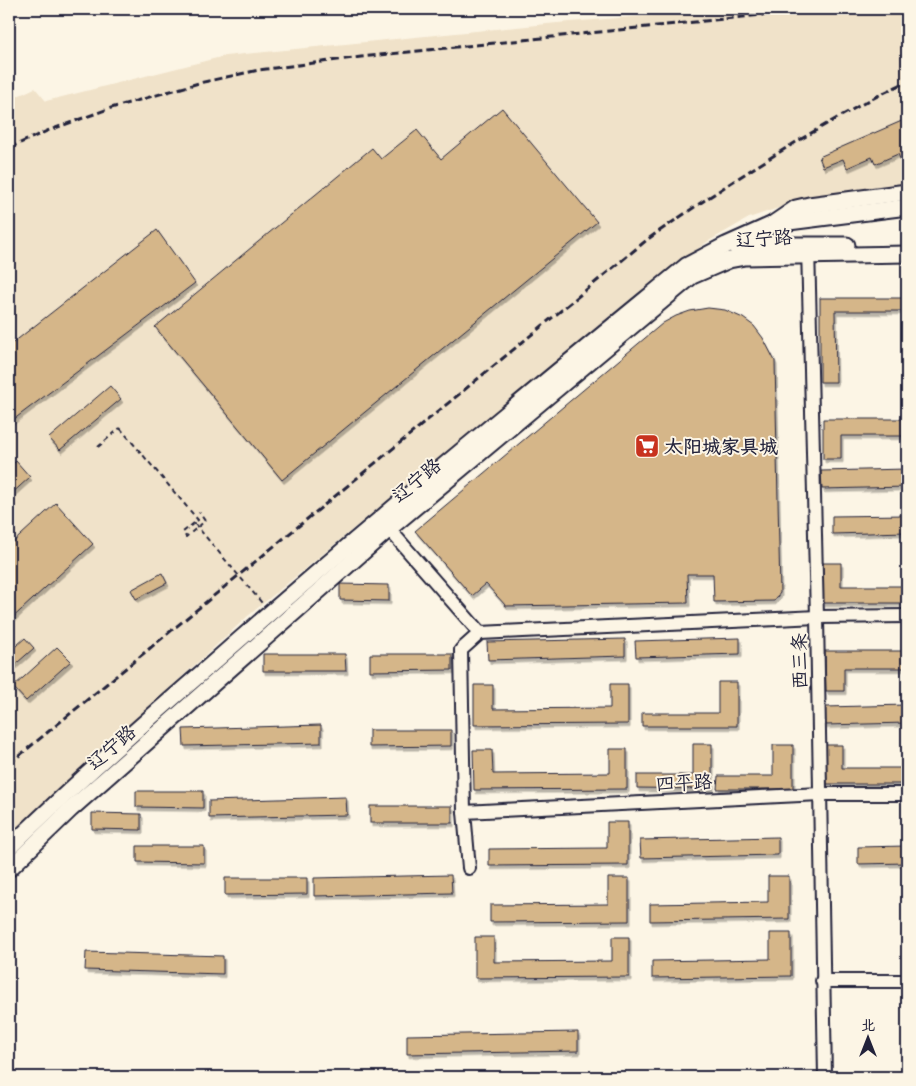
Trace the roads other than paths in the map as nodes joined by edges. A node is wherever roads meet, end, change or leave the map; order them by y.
1 (907, 192) edge
2 (907, 207) edge
3 (773, 224) junction
4 (726, 244) junction
5 (907, 244) edge
6 (808, 250) junction
7 (907, 254) edge
8 (389, 529) junction
9 (907, 616) edge
10 (817, 617) junction
11 (480, 633) junction
12 (820, 794) junction
13 (907, 794) edge
14 (464, 812) junction
15 (9, 848) edge
16 (468, 868) dead end
17 (9, 869) edge
18 (822, 981) junction
19 (907, 981) edge
20 (825, 1077) edge

1 - 3 main road
2 - 3 main road
3 - 4 main road
4 - 6 main road, 辽宁路
4 - 15 main road, 辽宁路
5 - 6 main road, 辽宁路
6 - 7 main road, 辽宁路
6 - 8 main road, 辽宁路
6 - 10 street, 西三条
8 - 11 street
8 - 17 main road, 辽宁路
9 - 10 street
10 - 11 street
10 - 12 street, 西三条
11 - 14 street
12 - 13 street, 四平路
12 - 14 street, 四平路
12 - 18 street, 西三条
14 - 16 street
18 - 19 street
18 - 20 street, 西三条

